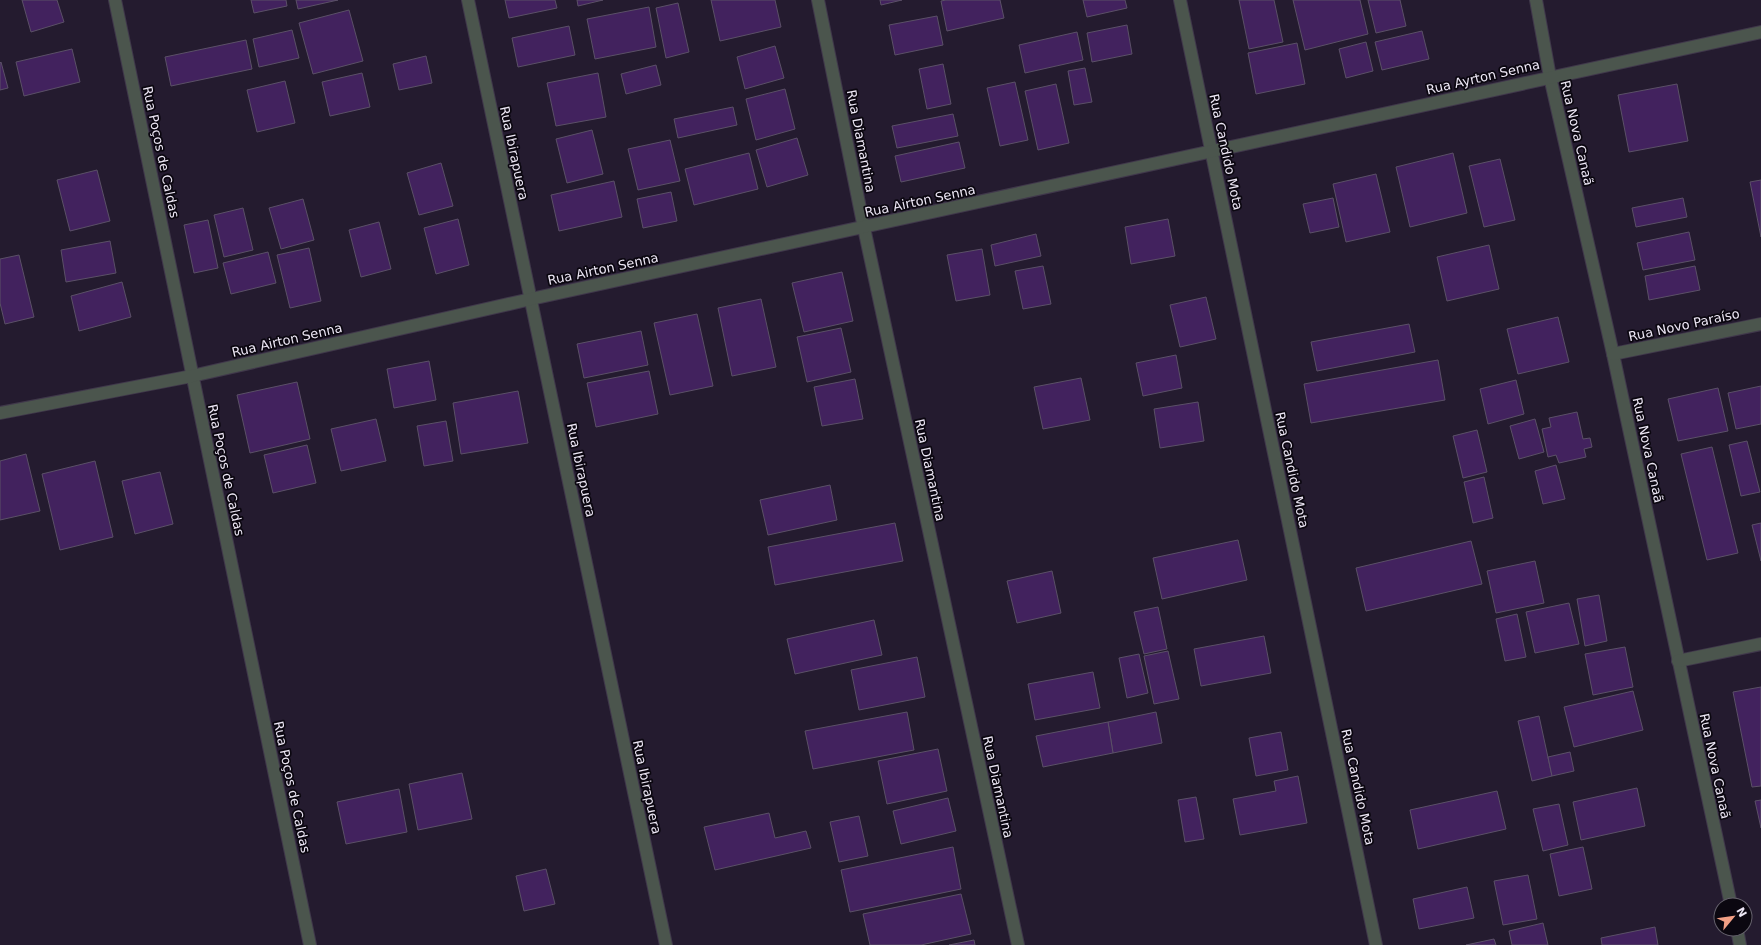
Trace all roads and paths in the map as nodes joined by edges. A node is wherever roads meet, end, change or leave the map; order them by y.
1 (115, 0) edge
2 (468, 0) edge
3 (818, 0) edge
4 (1180, 0) edge
5 (1536, 0) edge
6 (1761, 32) edge
7 (1550, 77) junction
8 (1211, 152) junction
9 (864, 228) junction
10 (531, 299) junction
11 (1761, 324) edge
12 (1613, 354) junction
13 (192, 376) junction
14 (0, 413) edge
15 (1761, 644) edge
16 (1678, 661) junction
17 (1729, 897) edge
18 (310, 945) edge
19 (666, 945) edge
20 (1018, 945) edge
21 (1376, 945) edge

1 - 13 street, Rua Poços de Caldas
2 - 10 street, Rua Ibirapuera
3 - 9 street, Rua Diamantina
4 - 8 street, Rua Candido Mota
5 - 7 street, Rua Nova Canaã
6 - 7 street, Rua Ayrton Senna
7 - 8 street, Rua Ayrton Senna
7 - 12 street, Rua Nova Canaã
8 - 9 street, Rua Airton Senna
8 - 21 street, Rua Candido Mota
9 - 10 street, Rua Airton Senna
9 - 20 street, Rua Diamantina
10 - 13 street, Rua Airton Senna
10 - 19 street, Rua Ibirapuera
11 - 12 street, Rua Novo Paraíso
12 - 16 street, Rua Nova Canaã
13 - 14 street, Rua Airton Senna
13 - 18 street, Rua Poços de Caldas
15 - 16 street
16 - 17 street, Rua Nova Canaã

